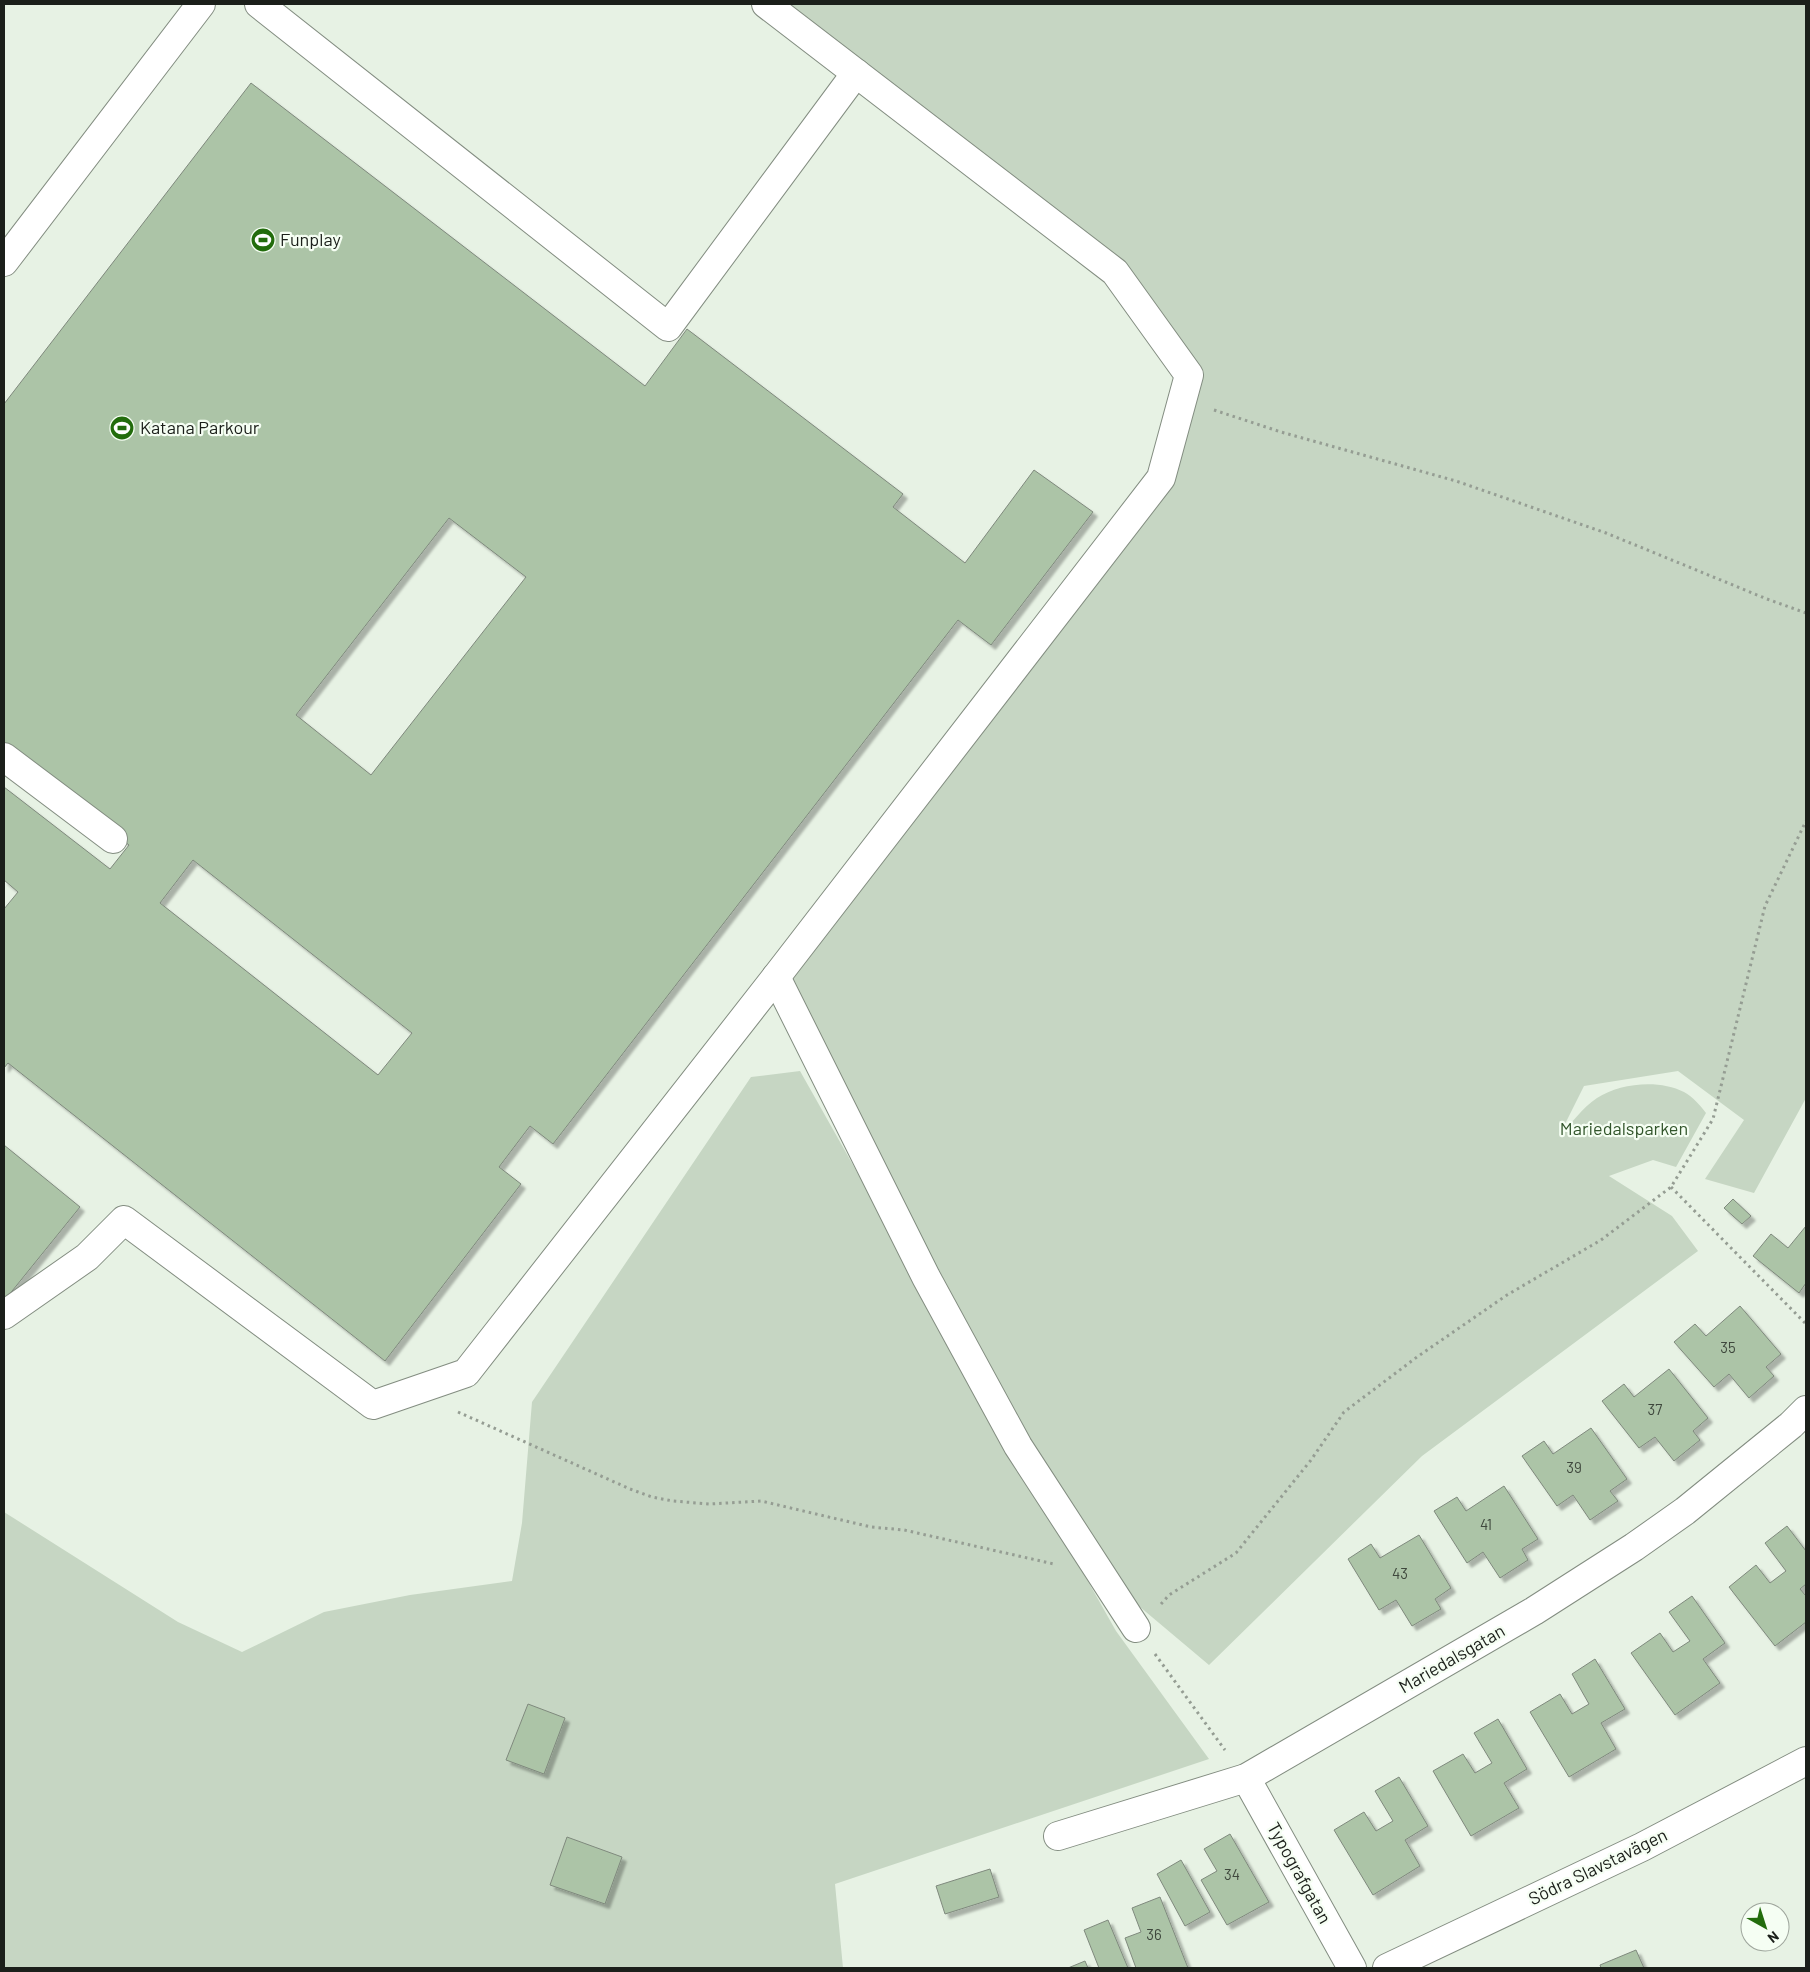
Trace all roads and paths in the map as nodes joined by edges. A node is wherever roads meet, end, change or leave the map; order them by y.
1 (201, 4) edge
2 (259, 4) edge
3 (766, 4) edge
4 (856, 73) junction
5 (4, 262) edge
6 (1181, 399) junction
7 (1806, 612) edge
8 (4, 757) edge
9 (1806, 821) edge
10 (113, 839) dead end
11 (776, 977) junction
12 (1671, 1187) junction
13 (4, 1314) edge
14 (1806, 1324) edge
15 (412, 1392) junction
16 (1806, 1410) edge
17 (1102, 1575) junction
18 (1136, 1628) junction
19 (1806, 1761) edge
20 (1246, 1778) junction
21 (1058, 1836) dead end
22 (1352, 1968) edge
23 (1387, 1968) edge

1 - 5 street
2 - 4 street
3 - 4 street
4 - 6 street
6 - 7 path
6 - 11 street
8 - 10 street
9 - 12 path
11 - 15 street
11 - 17 street
12 - 14 path
12 - 18 path
13 - 15 street
15 - 17 path
16 - 20 street, Mariedalsgatan
17 - 18 street
18 - 20 path
19 - 23 street, Södra Slavstavägen
20 - 21 street, Mariedalsgatan
20 - 22 street, Typografgatan

